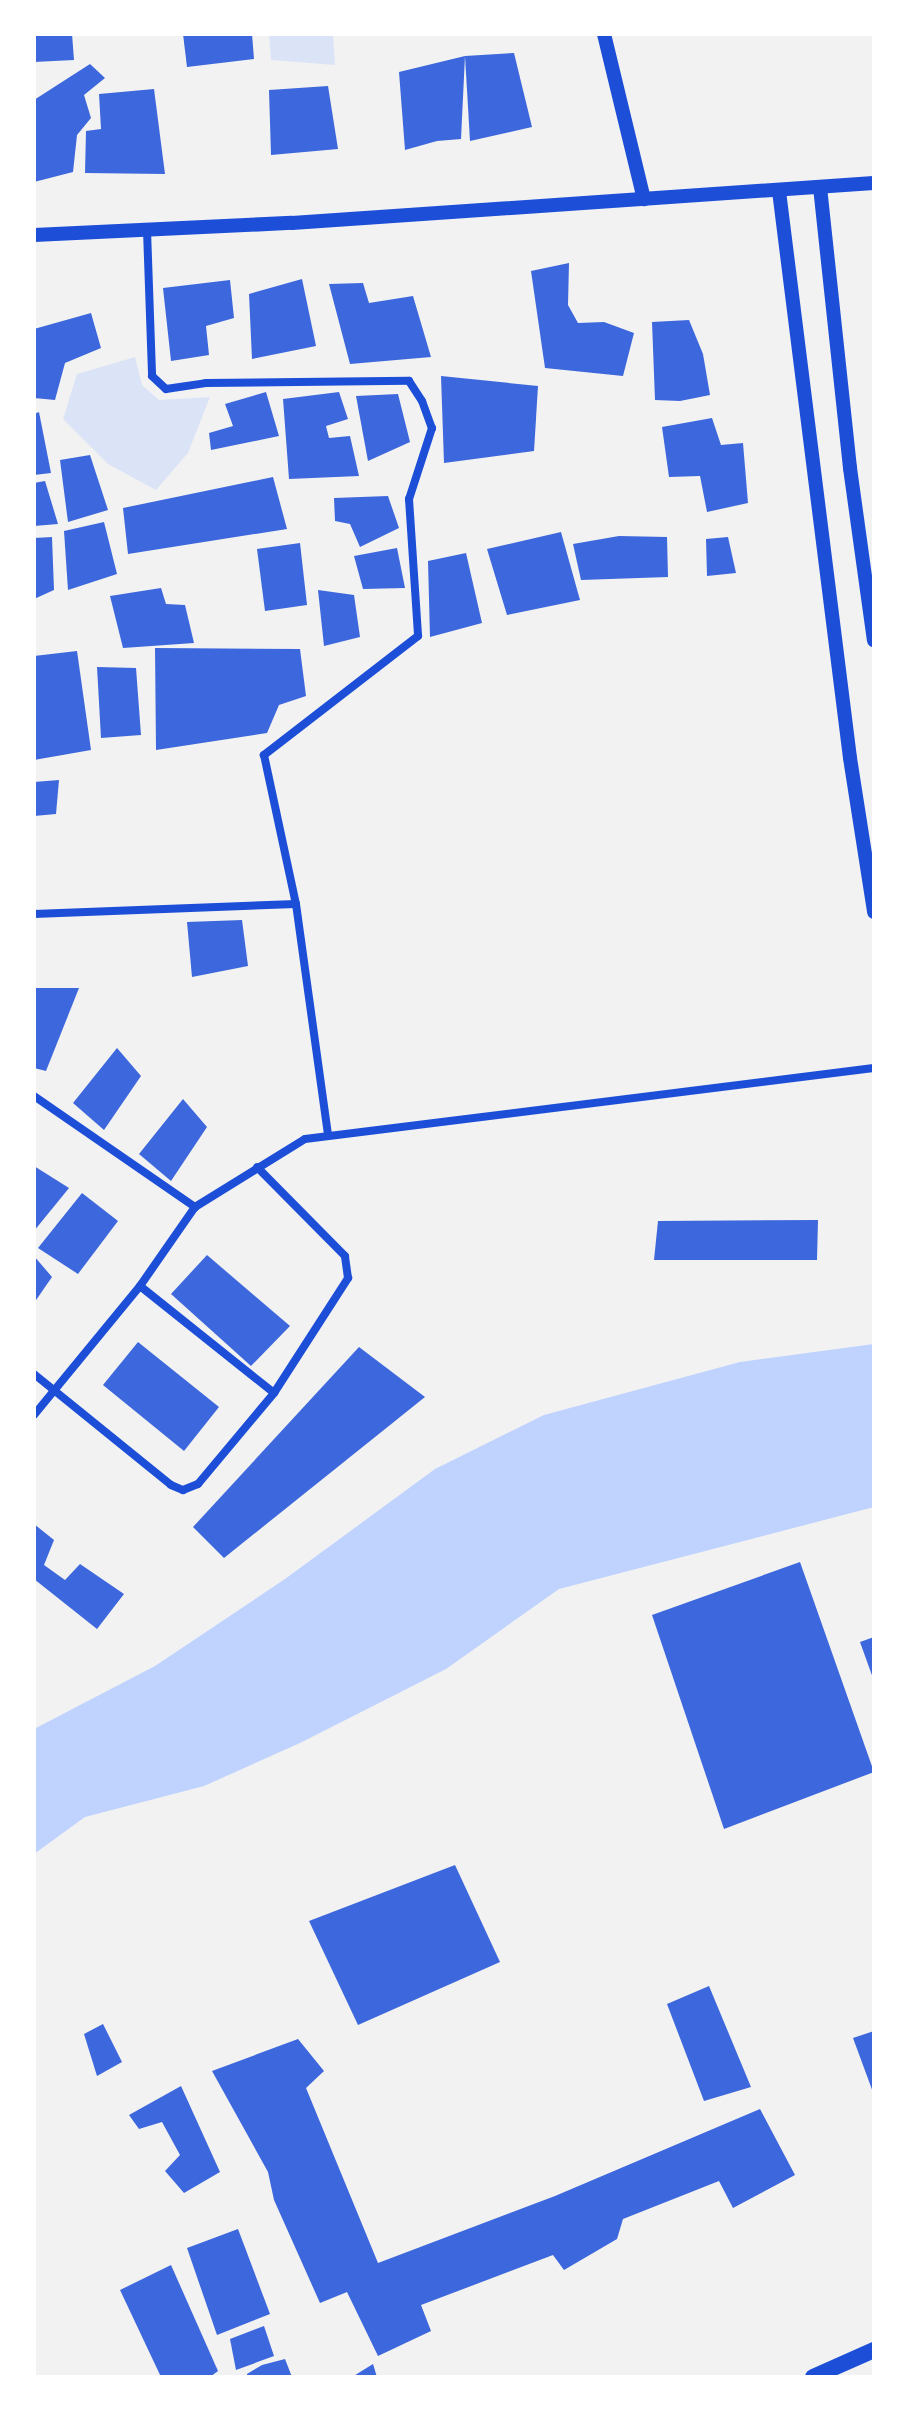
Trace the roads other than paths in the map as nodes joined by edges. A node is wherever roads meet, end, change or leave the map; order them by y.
1 (604, 34) edge
2 (874, 183) edge
3 (820, 187) junction
4 (779, 191) junction
5 (644, 199) junction
6 (147, 230) junction
7 (34, 235) edge
8 (874, 640) edge
9 (296, 904) junction
10 (874, 912) edge
11 (34, 914) edge
12 (874, 1068) edge
13 (34, 1096) edge
14 (328, 1136) junction
15 (257, 1167) junction
16 (195, 1207) junction
17 (140, 1286) junction
18 (34, 1374) edge
19 (53, 1391) junction
20 (274, 1393) junction
21 (34, 1415) edge
22 (874, 2350) edge
23 (813, 2377) edge

1 - 5 street
2 - 3 street
3 - 4 street
3 - 8 street
4 - 5 street
4 - 10 street
5 - 6 street
6 - 7 street
6 - 9 street
9 - 11 street
9 - 14 street
12 - 14 street
13 - 16 street
14 - 15 street
15 - 16 street
15 - 20 street
16 - 17 street
17 - 19 street
17 - 20 street
18 - 19 street
19 - 20 street
19 - 21 street
22 - 23 main road

